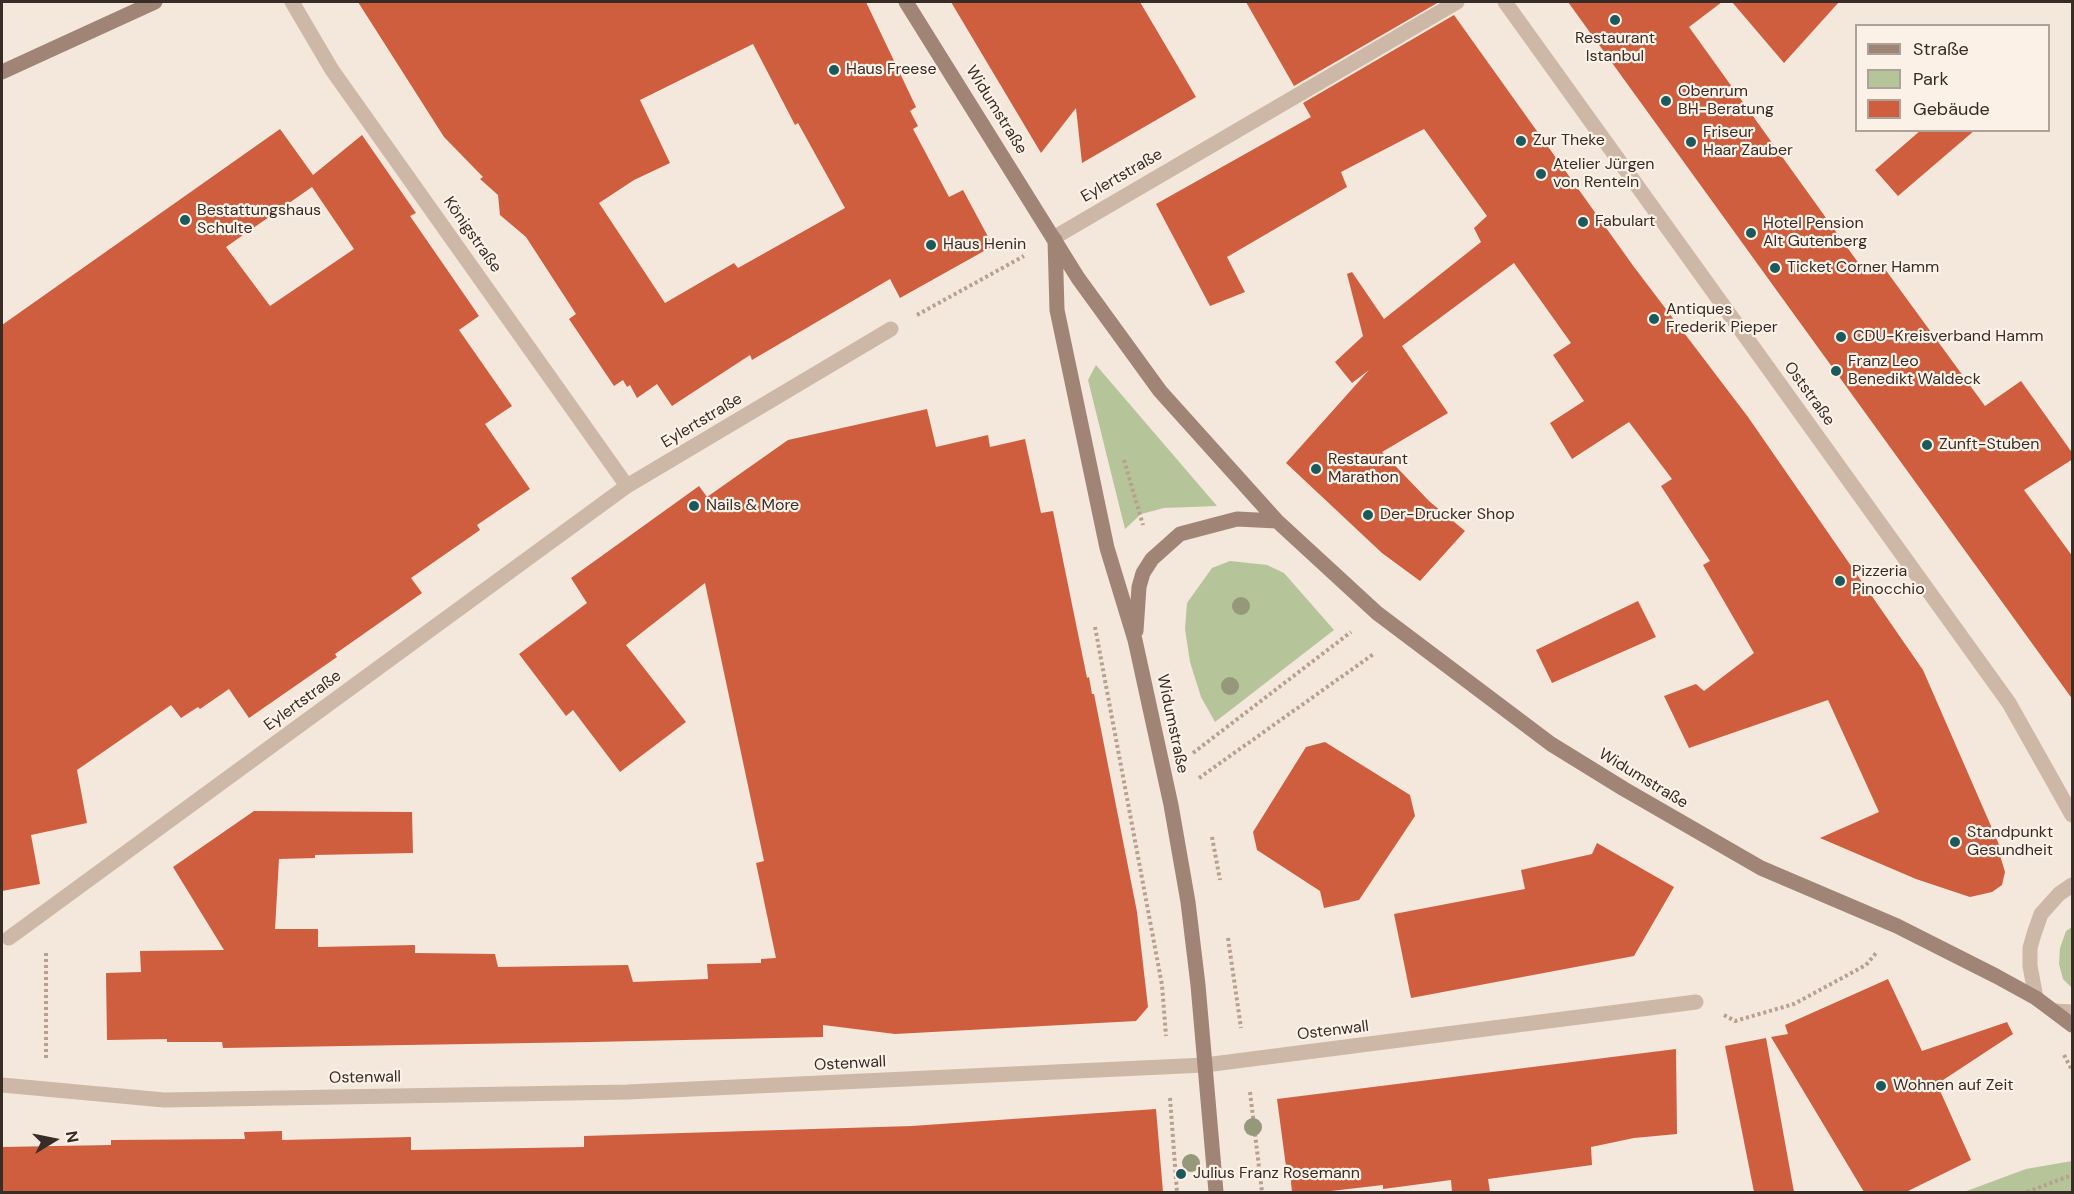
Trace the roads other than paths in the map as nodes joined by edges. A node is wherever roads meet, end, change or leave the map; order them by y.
1 (155, 2) edge
2 (292, 2) edge
3 (906, 2) edge
4 (1457, 2) edge
5 (1505, 2) edge
6 (2, 72) edge
7 (1055, 237) junction
8 (891, 330) road end
9 (627, 486) junction
10 (1276, 520) junction
11 (1135, 640) junction
12 (2073, 815) edge
13 (2073, 885) edge
14 (9, 938) dead end
15 (2036, 998) junction
16 (1696, 1002) road end
17 (2055, 1011) junction
18 (2073, 1012) edge
19 (2073, 1025) edge
20 (1205, 1065) junction
21 (2, 1085) edge
22 (1216, 1192) edge

1 - 6 street
2 - 9 street, Königstraße
3 - 7 street, Widumstraße
4 - 7 street, Eylertstraße
5 - 12 street, Oststraße
7 - 10 street, Widumstraße
7 - 11 street, Widumstraße
8 - 9 street, Eylertstraße
9 - 14 street, Eylertstraße
10 - 11 street, Widumstraße
10 - 15 street, Widumstraße
11 - 20 street, Widumstraße
13 - 15 street
15 - 17 street, Widumstraße
16 - 20 street, Ostenwall
17 - 18 street
17 - 19 street, Widumstraße
20 - 21 street, Ostenwall
20 - 22 street, Widumstraße

